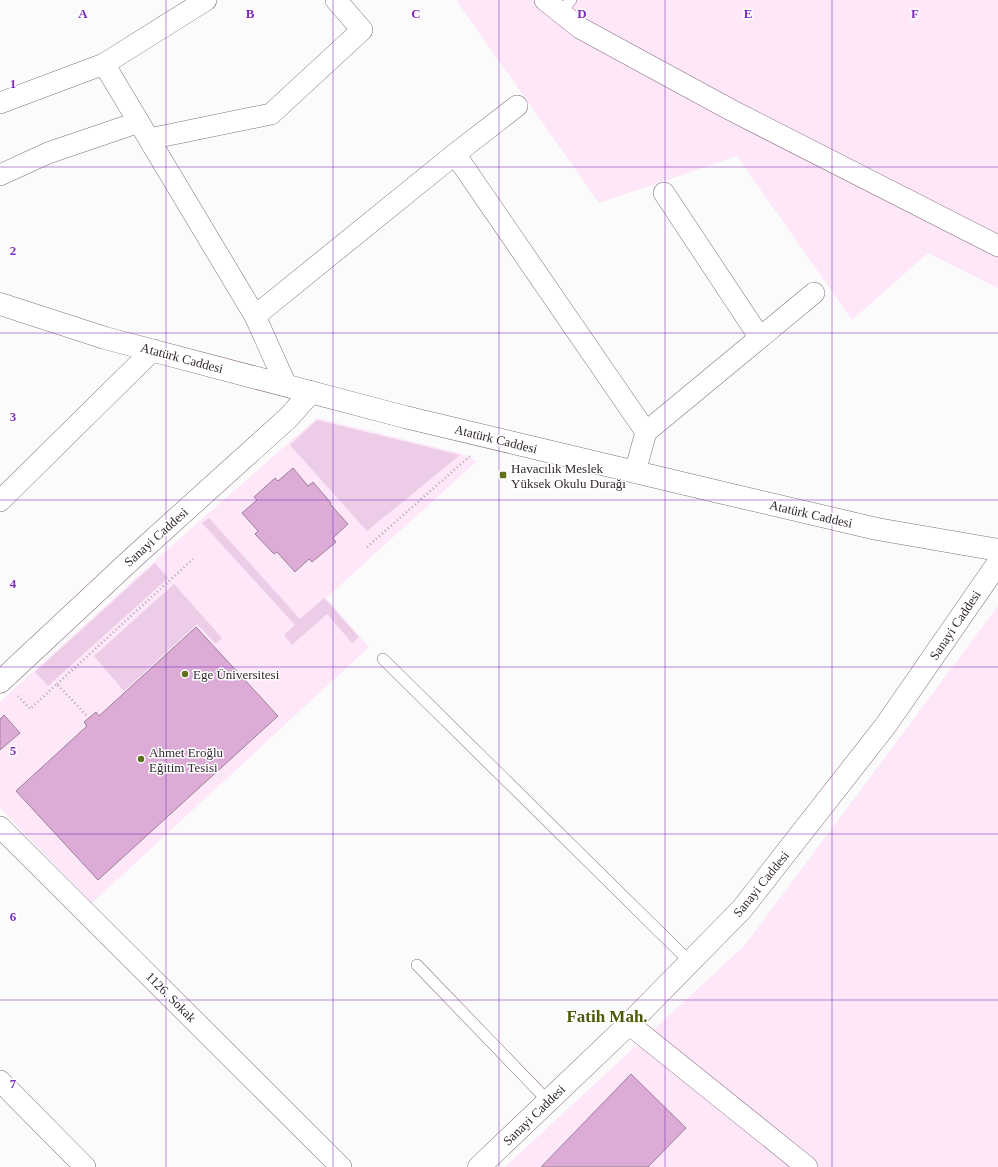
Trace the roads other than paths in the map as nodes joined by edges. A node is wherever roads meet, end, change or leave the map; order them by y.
1 (206, 0) edge
2 (336, 0) edge
3 (559, 4) edge
4 (104, 64) junction
5 (0, 103) edge
6 (517, 106) dead end
7 (144, 131) junction
8 (455, 154) junction
9 (0, 175) edge
10 (664, 193) dead end
11 (998, 246) edge
12 (814, 293) dead end
13 (0, 304) edge
14 (255, 316) junction
15 (760, 338) junction
16 (153, 350) junction
17 (286, 385) junction
18 (311, 392) junction
19 (646, 432) junction
20 (635, 472) junction
21 (0, 501) edge
22 (998, 550) edge
23 (998, 563) edge
24 (383, 659) dead end
25 (1, 680) edge
26 (0, 827) edge
27 (690, 962) junction
28 (417, 965) dead end
29 (629, 1024) junction
30 (0, 1081) edge
31 (548, 1101) junction
32 (85, 1167) edge
33 (341, 1167) edge
34 (479, 1167) edge
35 (807, 1167) edge

1 - 4 street
2 - 7 street
3 - 11 street
4 - 5 street
4 - 7 street
6 - 8 street
7 - 9 street
7 - 14 street
8 - 14 street
8 - 19 street
10 - 15 street
12 - 15 street
13 - 16 street, Atatürk Caddesi
14 - 17 street
15 - 19 street
16 - 17 street, Atatürk Caddesi
16 - 21 street
17 - 18 street, Atatürk Caddesi
18 - 20 street, Atatürk Caddesi
18 - 25 street, Sanayi Caddesi
19 - 20 street
20 - 22 street, Atatürk Caddesi
23 - 27 street, Sanayi Caddesi
24 - 27 lane
26 - 33 street, 1126. Sokak
27 - 29 street, Sanayi Caddesi
28 - 31 lane
29 - 31 street, Sanayi Caddesi
29 - 35 street
30 - 32 street
31 - 34 street, Sanayi Caddesi

